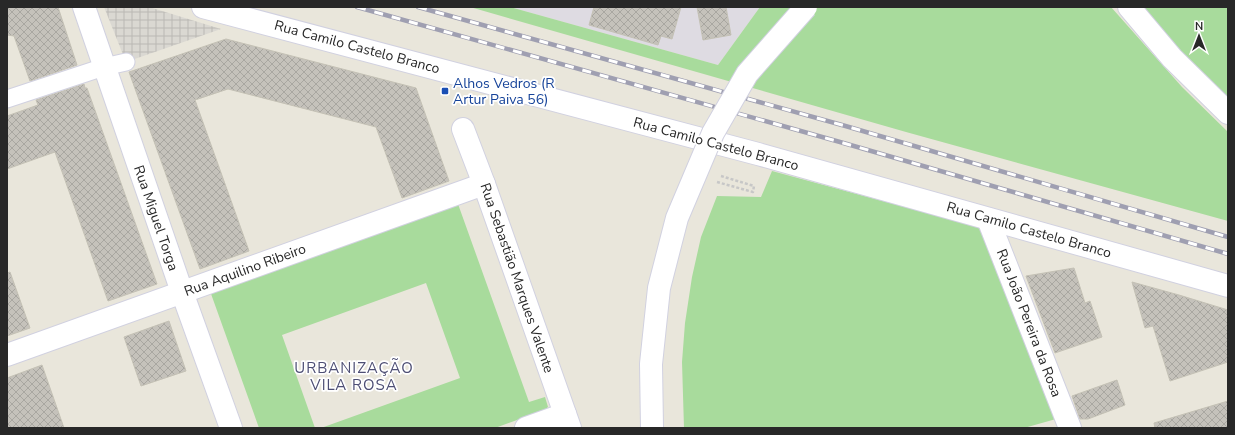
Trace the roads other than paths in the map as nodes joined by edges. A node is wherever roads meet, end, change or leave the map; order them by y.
1 (84, 7) edge
2 (203, 7) edge
3 (806, 7) edge
4 (1129, 7) edge
5 (126, 62) dead end
6 (104, 67) junction
7 (7, 99) edge
8 (1228, 113) edge
9 (463, 129) dead end
10 (484, 184) junction
11 (988, 219) junction
12 (1228, 286) edge
13 (182, 292) junction
14 (7, 355) edge
15 (567, 421) edge
16 (231, 428) edge
17 (526, 428) edge
18 (652, 428) edge
19 (1070, 428) edge

1 - 6 street, Rua Miguel Torga
2 - 11 street, Rua Camilo Castelo Branco
3 - 18 street, bridge
4 - 8 street
5 - 6 street
6 - 7 street
6 - 13 street, Rua Miguel Torga
9 - 10 street, Rua Sebastião Marques Valente
10 - 13 street, Rua Aquilino Ribeiro
10 - 15 street, Rua Sebastião Marques Valente
11 - 12 street, Rua Camilo Castelo Branco
11 - 19 street, Rua João Pereira da Rosa
13 - 14 street, Rua Aquilino Ribeiro
13 - 16 street, Rua Miguel Torga
15 - 17 street

